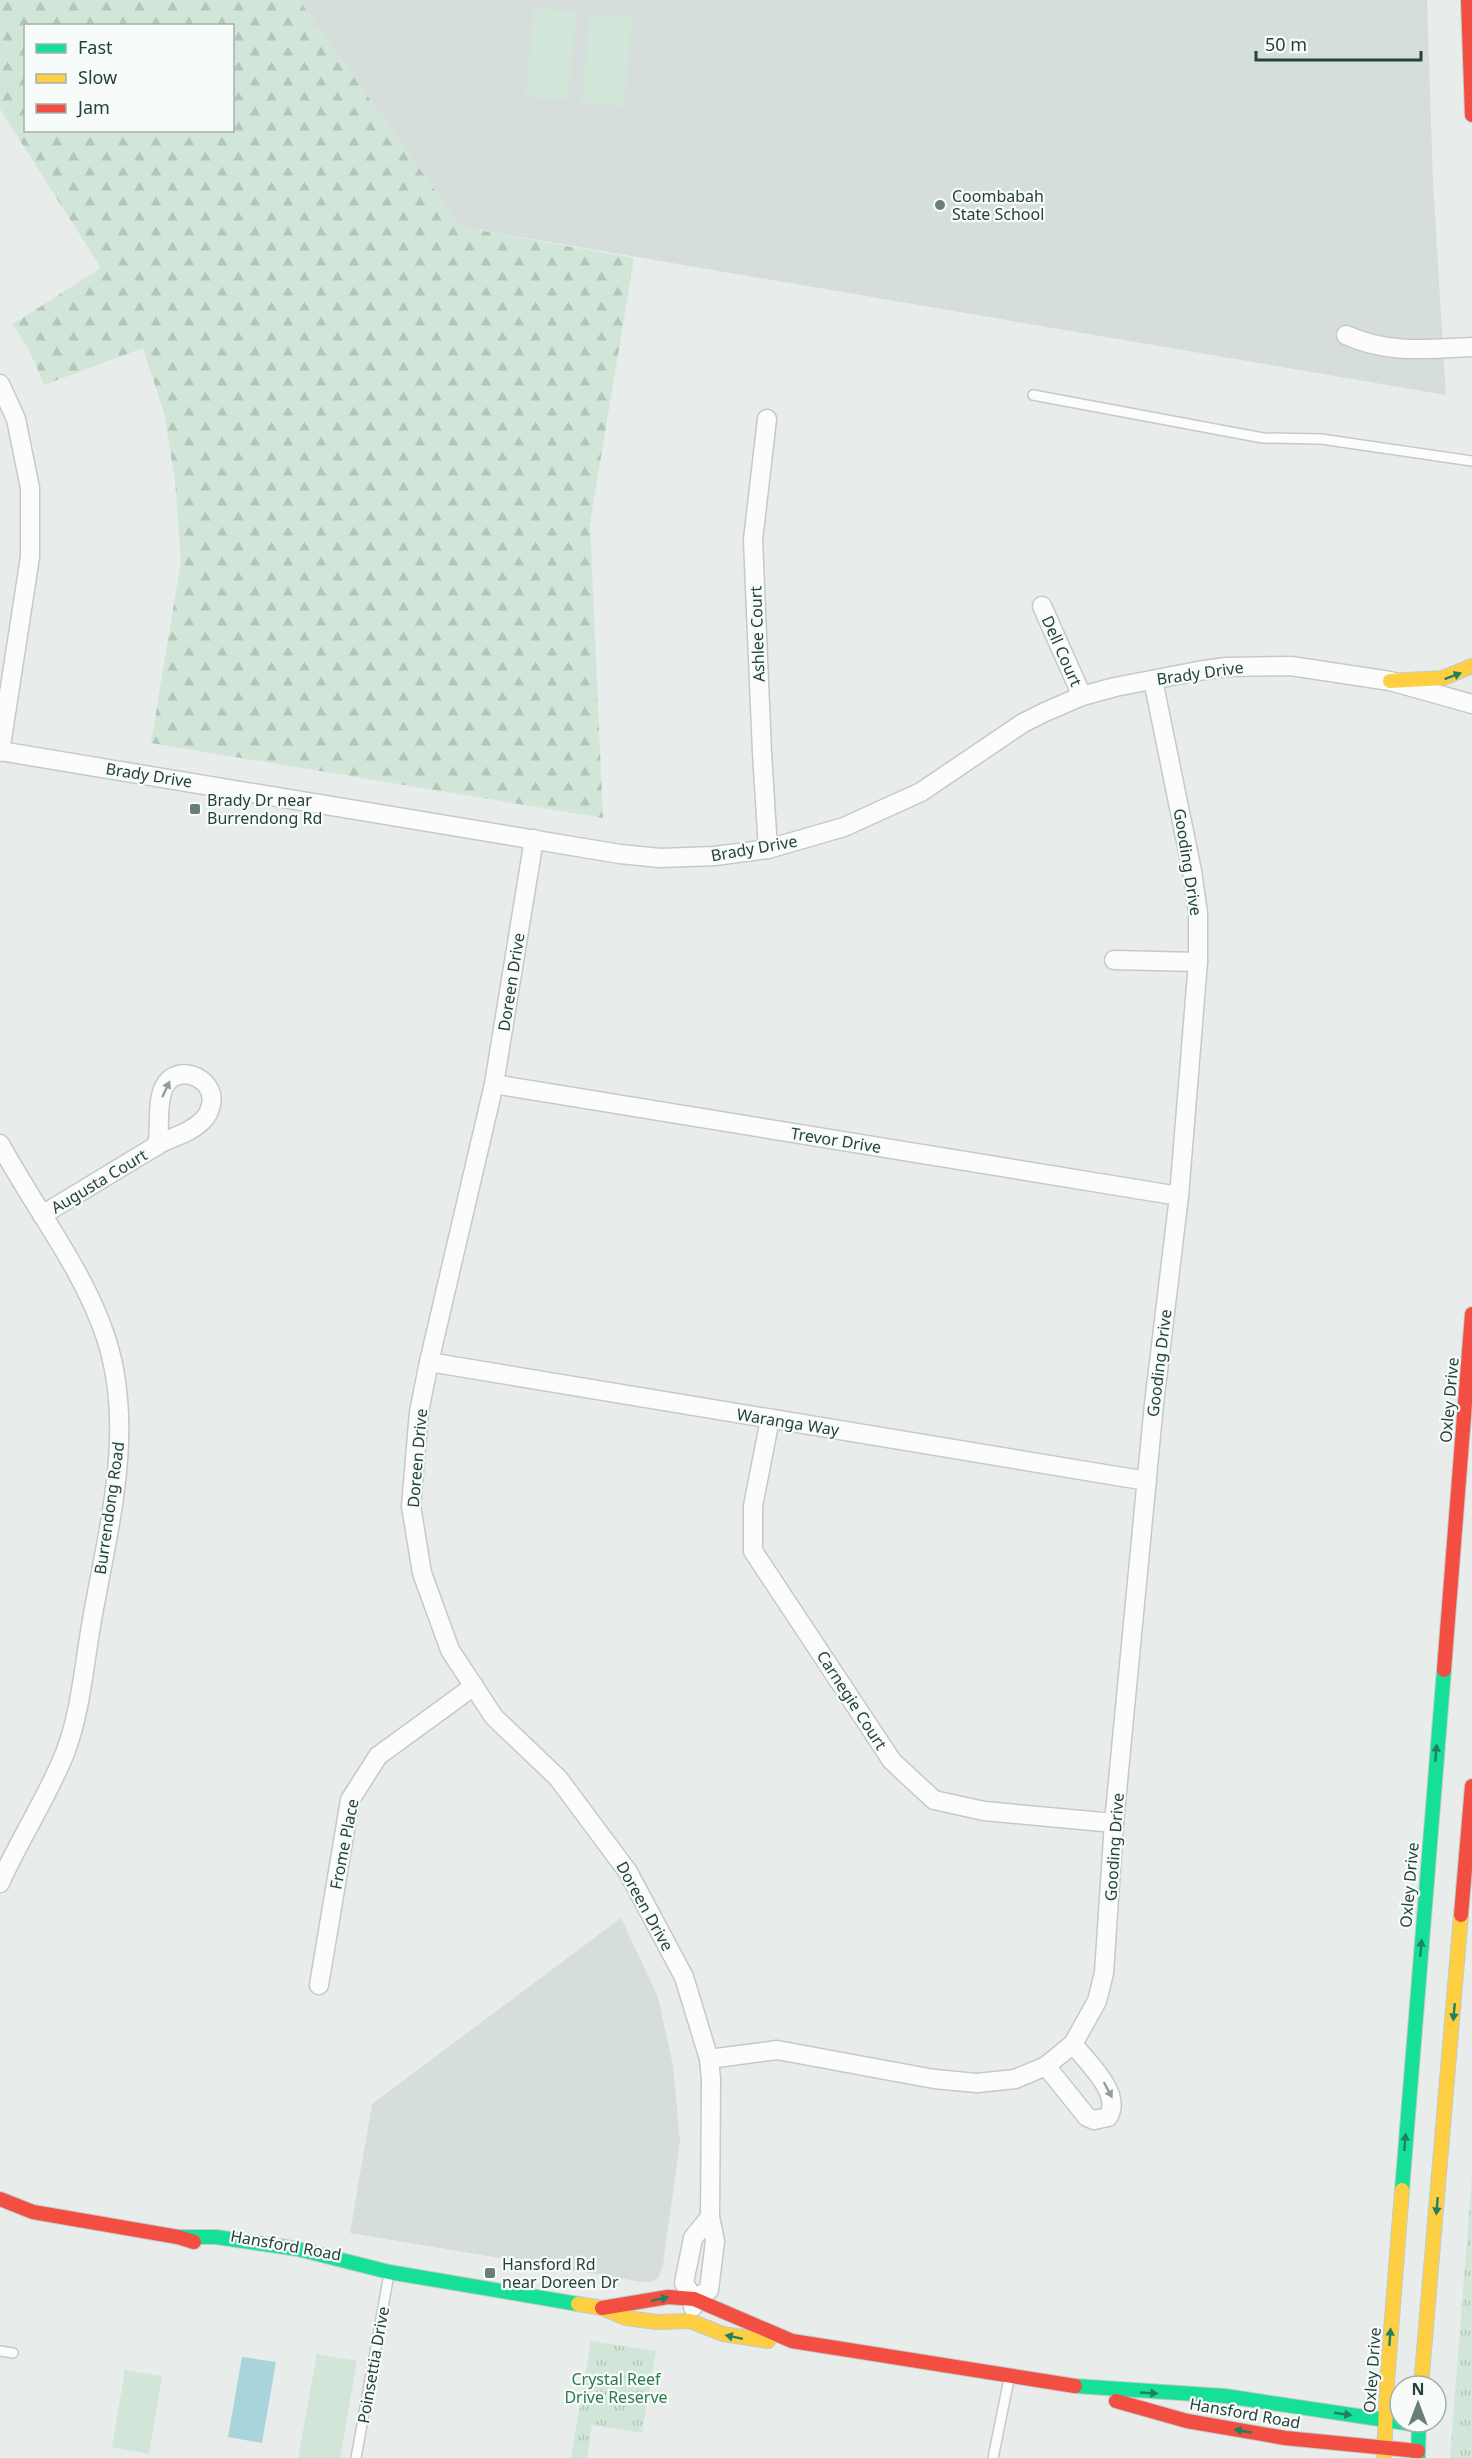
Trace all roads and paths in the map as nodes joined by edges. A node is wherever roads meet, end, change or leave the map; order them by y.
1 (1468, 0) edge
2 (1472, 115) edge
3 (1346, 335) dead end
4 (1472, 347) edge
5 (0, 384) edge
6 (1033, 395) dead end
7 (767, 419) dead end
8 (1472, 461) edge
9 (1042, 606) dead end
10 (1472, 666) edge
11 (1153, 680) junction
12 (1390, 681) junction
13 (1082, 696) junction
14 (1472, 704) edge
15 (0, 751) edge
16 (534, 839) junction
17 (768, 849) junction
18 (1114, 960) dead end
19 (1198, 962) junction
20 (494, 1084) junction
21 (0, 1144) edge
22 (156, 1146) dead end
23 (1179, 1196) junction
24 (42, 1215) junction
25 (1472, 1314) edge
26 (429, 1362) junction
27 (770, 1419) junction
28 (1147, 1481) junction
29 (474, 1686) junction
30 (1472, 1786) edge
31 (1114, 1823) junction
32 (0, 1883) edge
33 (319, 1985) dead end
34 (1073, 2044) junction
35 (709, 2059) junction
36 (1046, 2066) junction
37 (0, 2199) edge
38 (33, 2212) junction
39 (0, 2214) edge
40 (710, 2217) junction
41 (178, 2237) junction
42 (249, 2256) dead end
43 (318, 2269) dead end
44 (389, 2272) junction
45 (694, 2299) junction
46 (602, 2308) junction
47 (690, 2321) junction
48 (792, 2340) junction
49 (0, 2351) edge
50 (13, 2353) dead end
51 (1421, 2374) edge
52 (1010, 2377) junction
53 (1070, 2386) junction
54 (1385, 2420) junction
55 (1388, 2420) edge
56 (1419, 2434) edge
57 (1301, 2440) junction
58 (1384, 2453) edge
59 (1418, 2455) edge
60 (356, 2458) edge
61 (993, 2458) edge
62 (1329, 2458) edge

1 - 2 street
3 - 4 street
5 - 15 street
6 - 8 lane
7 - 17 street, Ashlee Court
9 - 13 street, Dell Court
12 -> 10 street
11 - 12 street, Brady Drive
11 - 13 street, Brady Drive
11 - 19 street, Gooding Drive
12 - 14 street, Brady Drive
13 - 17 street, Brady Drive
15 - 16 street, Brady Drive
16 - 17 street, Brady Drive
16 - 20 street, Doreen Drive
18 - 19 street
19 - 23 street, Gooding Drive
20 - 23 street, Trevor Drive
20 - 26 street, Doreen Drive
21 - 24 street, Burrendong Road
22 - 24 street, Augusta Court
23 - 28 street, Gooding Drive
24 - 32 street, Burrendong Road
54 -> 25 street, Oxley Drive
26 - 27 street, Waranga Way
26 - 29 street, Doreen Drive
27 - 28 street, Waranga Way
27 - 31 street, Carnegie Court
28 - 31 street, Gooding Drive
29 - 33 street, Frome Place
29 - 35 street, Doreen Drive
30 -> 51 street
31 - 34 street, Gooding Drive
34 - 36 street, Gooding Drive
34 -> 36 street
35 - 36 street, Gooding Drive
35 - 40 street, Doreen Drive
37 - 38 street, Hansford Road
38 - 39 street, Hansford Road
38 - 41 street, Hansford Road
40 - 45 street, Doreen Drive
40 - 45 street, Doreen Drive
41 - 42 street, Hansford Road
41 - 44 street, Hansford Road
43 - 44 street, Hansford Road
44 - 46 street, Hansford Road
44 - 60 lane, Poinsettia Drive
46 -> 45 street, Hansford Road
45 - 47 street, Doreen Drive
45 - 48 street, Hansford Road
46 - 47 street, Hansford Road
48 -> 47 street, Hansford Road
48 - 52 street, Hansford Road
49 - 50 lane
52 - 53 street, Hansford Road
52 - 61 lane
53 -> 54 street, Hansford Road
57 -> 53 street, Hansford Road
54 - 55 street, Hansford Road
54 - 58 street, Oxley Drive
56 - 59 street
57 - 58 street, Hansford Road
57 - 62 street
58 - 59 street, Hansford Road

